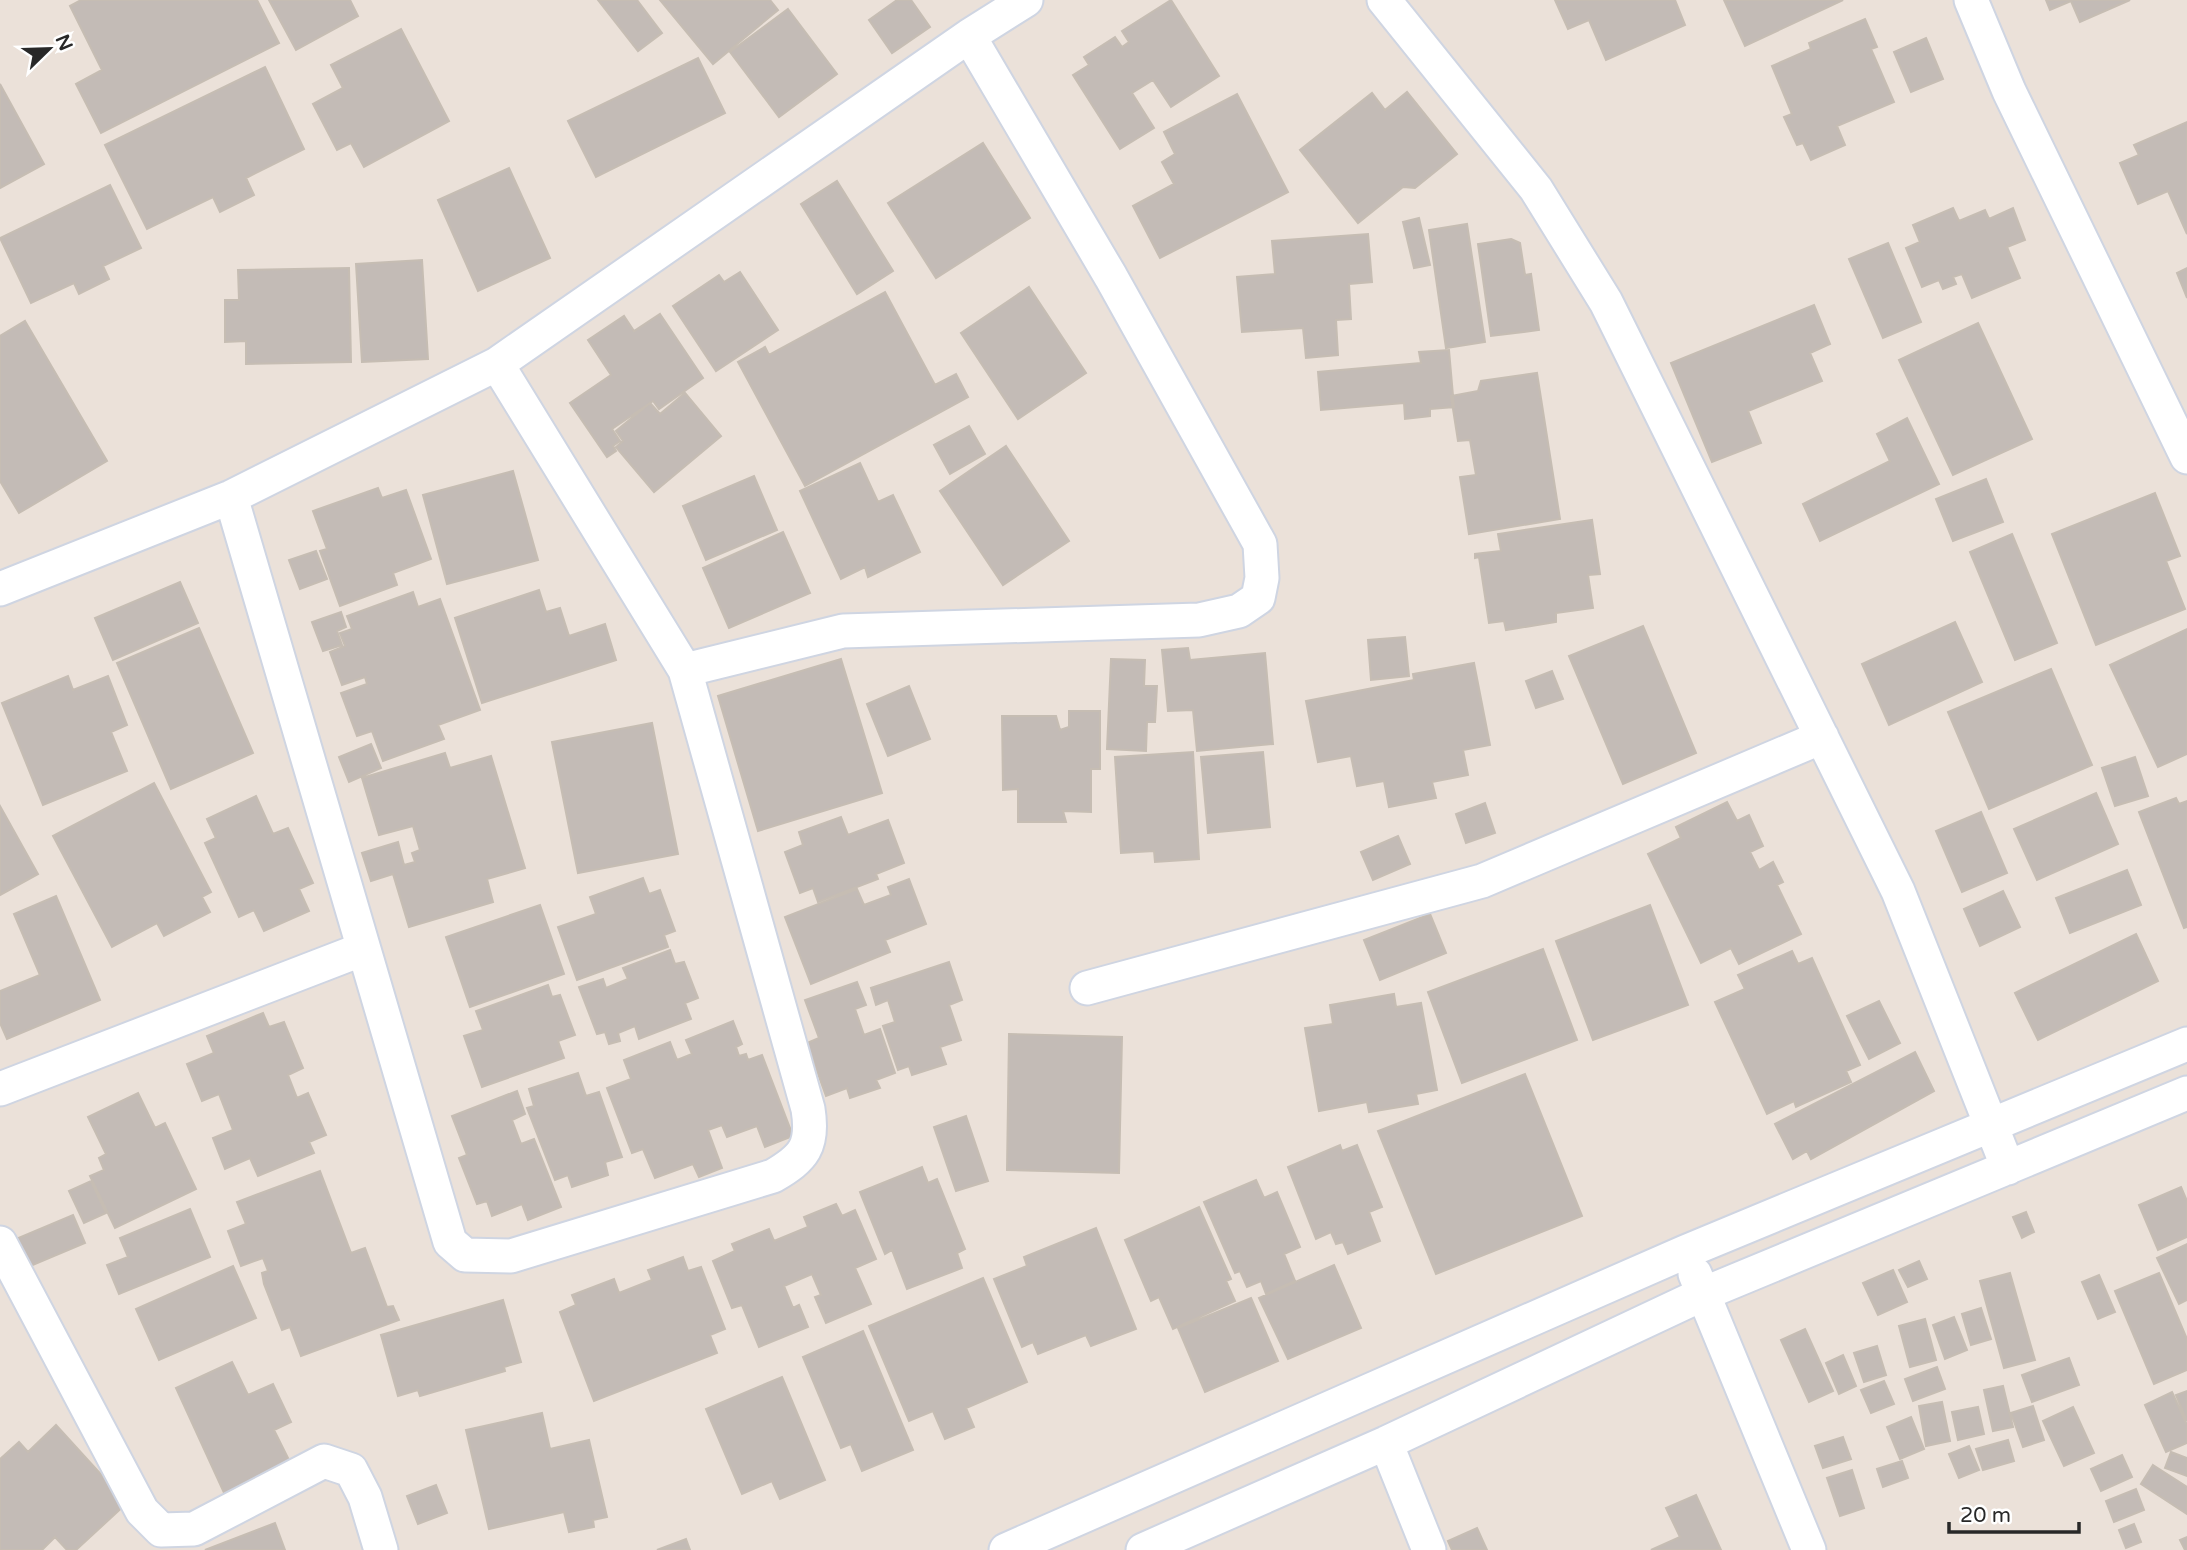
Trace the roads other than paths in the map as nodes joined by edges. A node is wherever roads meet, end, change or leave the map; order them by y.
1 (1026, 0) edge
2 (1384, 0) edge
3 (1970, 0) edge
4 (969, 36) junction
5 (497, 363) junction
6 (2187, 457) edge
7 (231, 497) junction
8 (0, 589) edge
9 (685, 670) junction
10 (1822, 737) junction
11 (363, 949) junction
12 (1087, 988) dead end
13 (2187, 1044) edge
14 (0, 1090) edge
15 (2187, 1093) edge
16 (1992, 1126) junction
17 (2008, 1168) junction
18 (0, 1243) edge
19 (1685, 1252) junction
20 (1703, 1294) junction
21 (1386, 1443) junction
22 (381, 1550) edge
23 (1006, 1550) edge
24 (1143, 1550) edge
25 (1429, 1550) edge
26 (1810, 1550) edge

1 - 4 street
2 - 10 street
3 - 6 street
4 - 5 street
4 - 9 street
5 - 7 street
5 - 9 street
7 - 8 street
7 - 11 street
9 - 11 street
10 - 12 street
10 - 16 street
11 - 14 street
13 - 16 street
15 - 17 street
16 - 17 street
16 - 19 street
17 - 20 street
18 - 22 street
19 - 20 street
19 - 23 street
20 - 21 street
20 - 26 street
21 - 24 street
21 - 25 street

